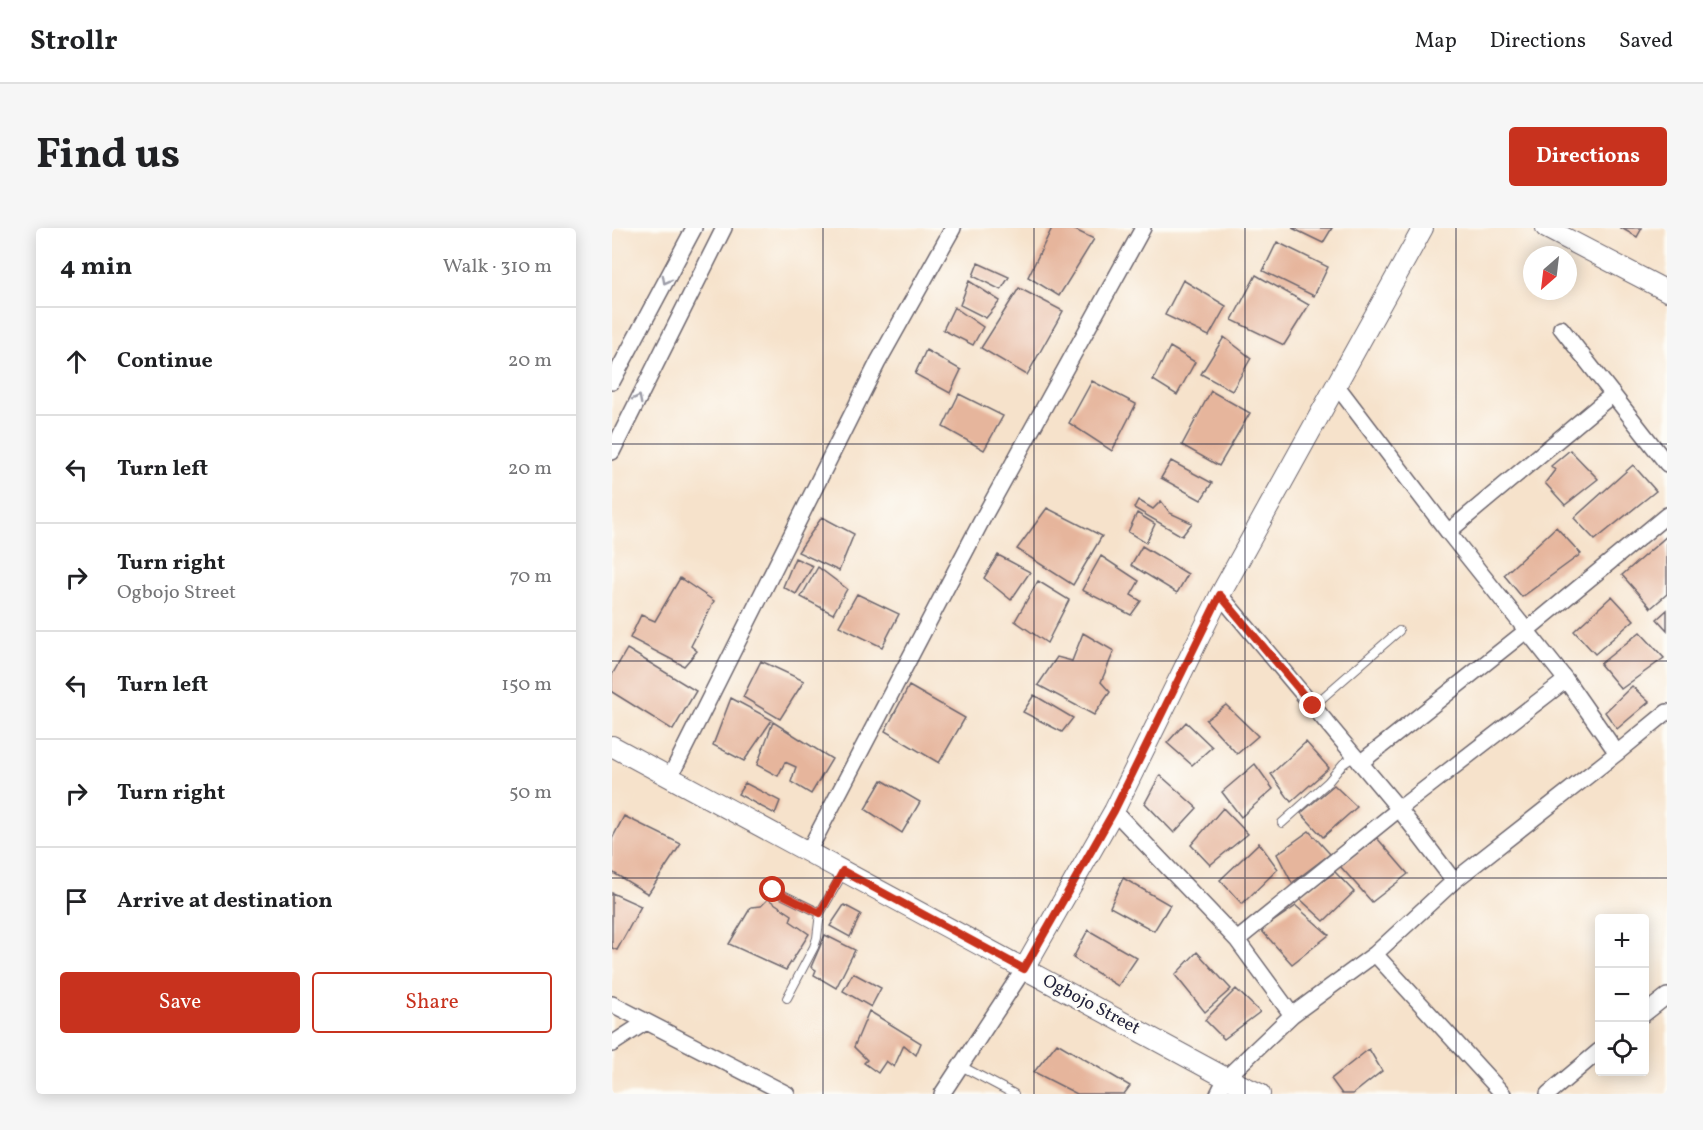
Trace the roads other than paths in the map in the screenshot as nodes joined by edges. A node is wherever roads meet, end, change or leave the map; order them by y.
1 (694, 228) edge
2 (724, 228) edge
3 (953, 228) edge
4 (1143, 228) edge
5 (1423, 228) edge
6 (1552, 230) edge
7 (1667, 291) edge
8 (1562, 328) dead end
9 (612, 382) edge
10 (1337, 386) junction
11 (1612, 394) junction
12 (612, 452) edge
13 (1667, 464) edge
14 (1667, 515) edge
15 (1448, 532) junction
16 (1220, 595) junction
17 (1399, 631) dead end
18 (1527, 631) junction
19 (1566, 680) junction
20 (1313, 706) junction
21 (1667, 712) edge
22 (612, 746) edge
23 (1617, 753) junction
24 (1358, 760) junction
25 (670, 777) junction
26 (1398, 809) junction
27 (1114, 811) junction
28 (1282, 823) dead end
29 (808, 852) junction
30 (843, 871) junction
31 (1454, 882) junction
32 (773, 890) dead end
33 (820, 913) junction
34 (1238, 940) junction
35 (1375, 954) junction
36 (1024, 969) junction
37 (1667, 996) edge
38 (787, 998) dead end
39 (612, 1004) edge
40 (1649, 1010) edge
41 (1292, 1015) junction
42 (646, 1022) junction
43 (612, 1044) edge
44 (1595, 1054) edge
45 (961, 1066) junction
46 (1222, 1086) edge
47 (787, 1094) edge
48 (942, 1094) edge
49 (1014, 1094) edge
50 (1260, 1094) edge
51 (1503, 1094) edge
52 (1548, 1094) edge

1 -> 9 street
12 -> 2 street
3 - 25 street
4 - 29 street
5 - 10 street
6 - 7 street
8 - 11 street
10 - 15 street
10 - 16 street
11 - 13 street
11 - 15 street
14 - 18 street
15 - 18 street
16 - 20 street
16 - 27 street
17 - 20 lane
18 - 19 street
18 - 24 street
19 - 23 street
19 - 26 street
20 - 24 street
21 - 23 street
22 - 25 street, Ogbojo Street
23 - 31 street
24 - 26 street
24 - 28 lane
25 - 29 street, Ogbojo Street
26 - 31 street
26 - 34 street
27 - 34 street
27 - 36 street
29 - 30 street, Ogbojo Street
30 - 33 lane
30 - 36 street, Ogbojo Street
31 - 35 street
32 - 33 lane
33 - 38 lane
34 - 41 street
35 - 41 street
35 - 51 street
36 - 45 street
36 - 46 street, Ogbojo Street
37 - 40 street
39 - 42 street
41 - 46 street
42 - 43 street
42 - 47 street
44 - 52 street
45 - 48 street
45 - 49 lane
46 - 50 street, Ogbojo Street

